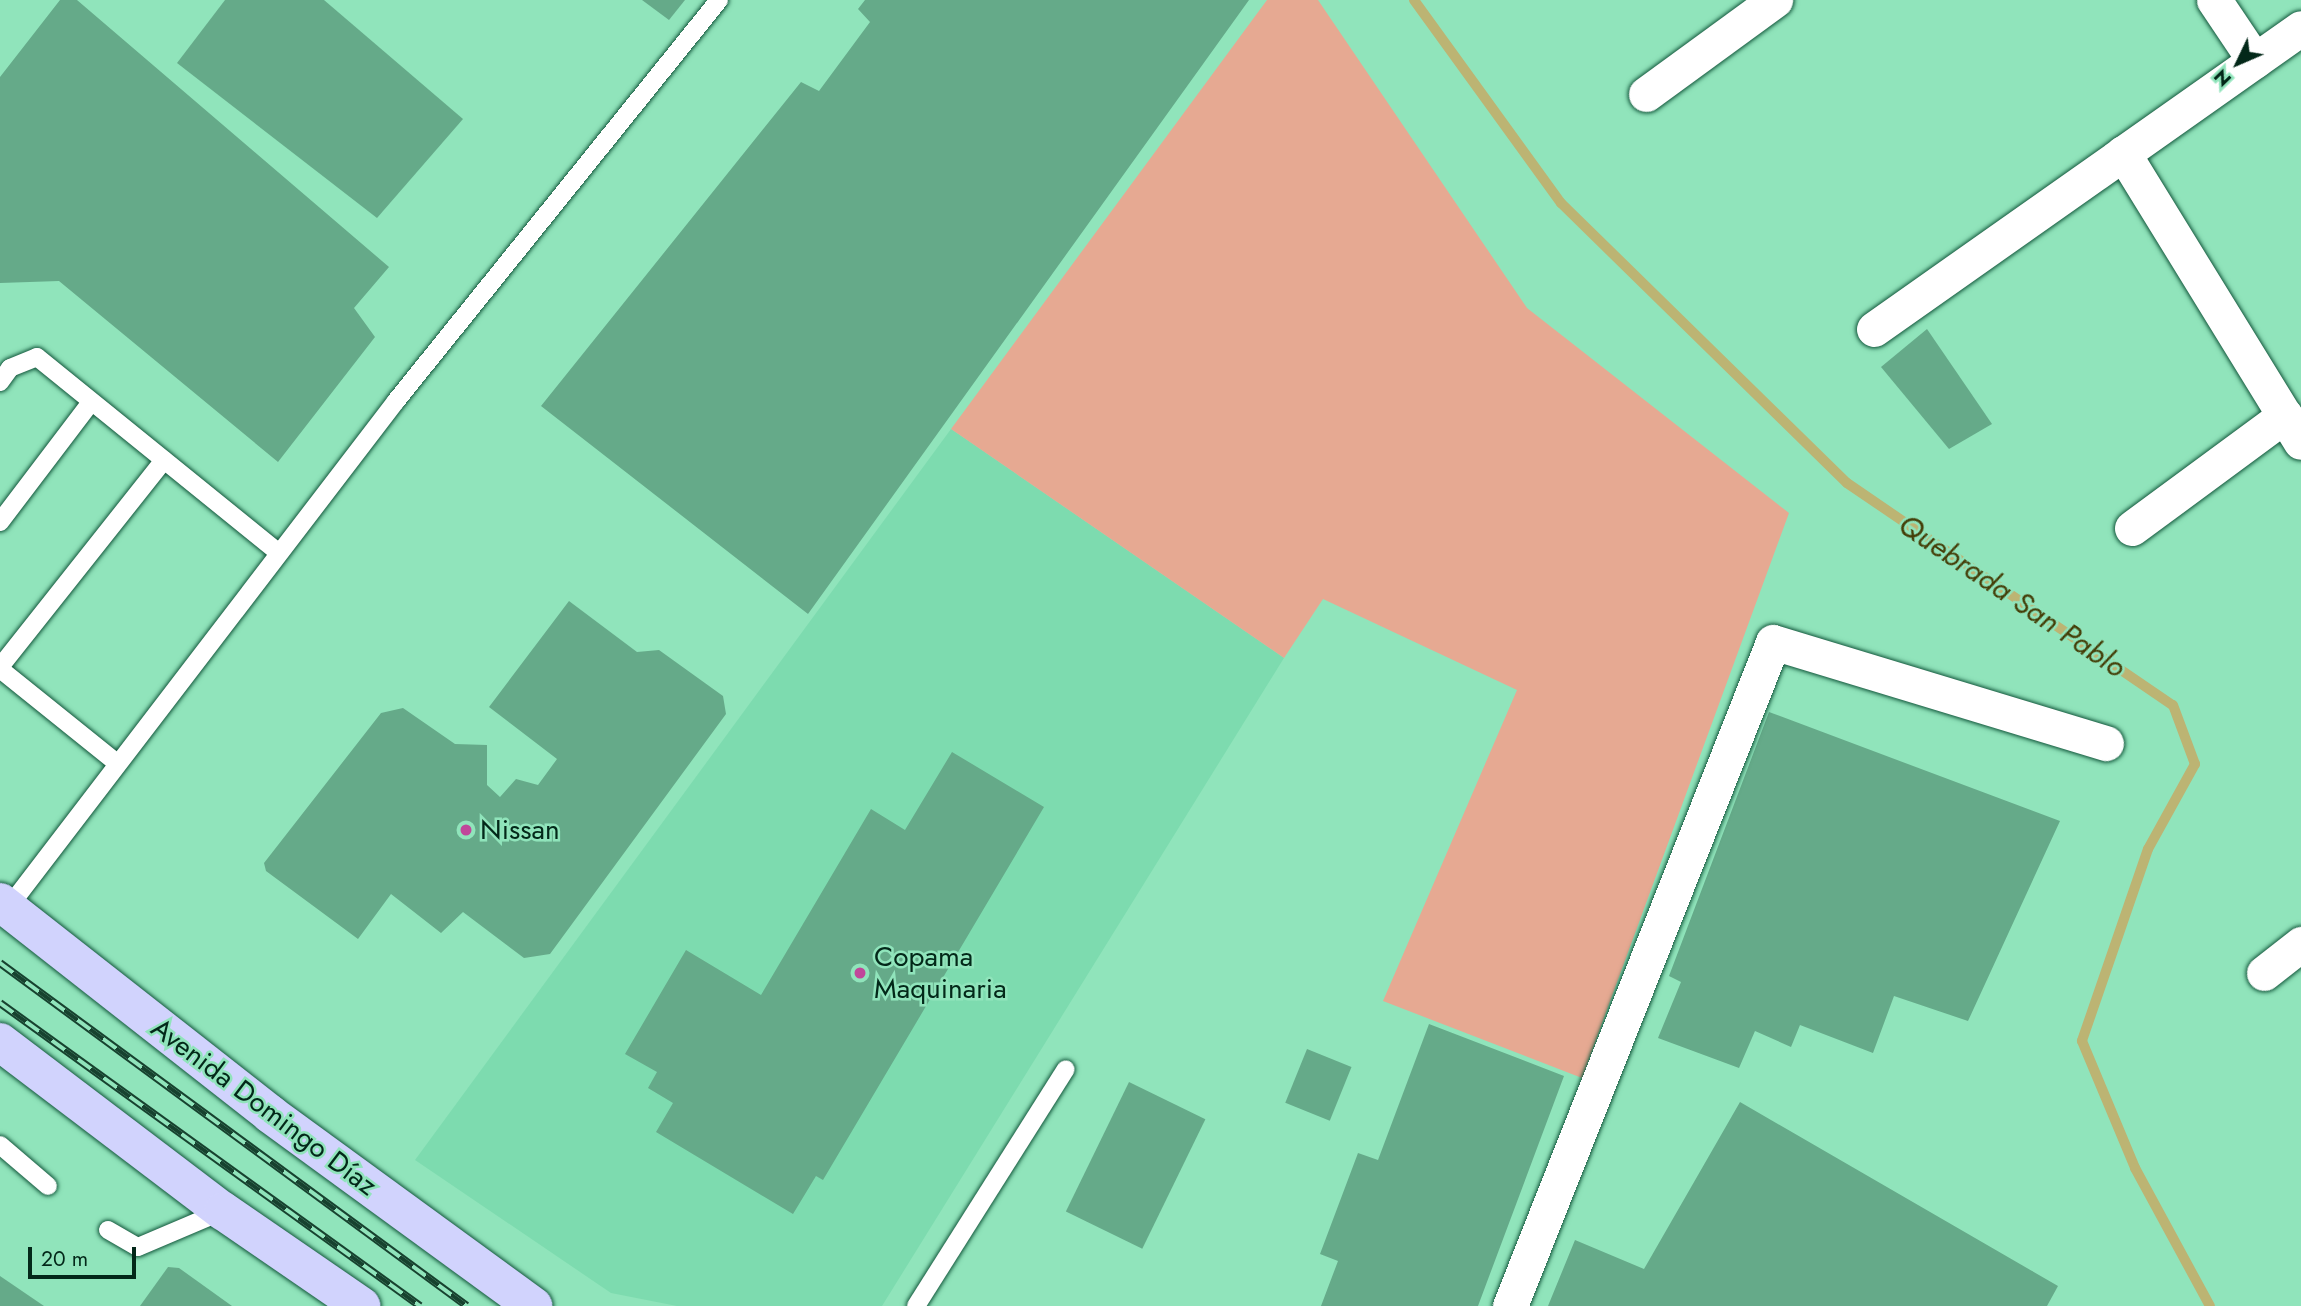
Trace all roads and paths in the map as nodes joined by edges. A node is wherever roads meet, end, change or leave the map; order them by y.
1 (719, 0) edge
2 (1775, 0) edge
3 (2214, 0) edge
4 (2301, 29) edge
5 (2255, 61) junction
6 (1646, 94) dead end
7 (2123, 153) junction
8 (1874, 329) dead end
9 (0, 382) edge
10 (92, 402) junction
11 (2293, 428) edge
12 (164, 460) junction
13 (0, 522) edge
14 (2132, 528) dead end
15 (279, 553) junction
16 (0, 668) edge
17 (2106, 743) dead end
18 (117, 763) junction
19 (4, 905) edge
20 (2301, 944) edge
21 (2264, 973) dead end
22 (0, 1042) edge
23 (1066, 1069) dead end
24 (0, 1145) edge
25 (48, 1186) dead end
26 (223, 1211) junction
27 (108, 1230) dead end
28 (500, 1284) junction
29 (354, 1304) edge
30 (533, 1306) edge
31 (561, 1306) edge
32 (916, 1306) edge
33 (1510, 1306) edge

1 - 15 lane
2 - 6 street
3 - 5 street
4 - 5 street
5 - 7 street
7 - 8 street
7 - 11 street
9 - 10 lane
10 - 12 lane
10 - 13 lane
11 - 14 street
12 - 15 lane
12 - 16 lane
15 - 18 lane
16 - 18 lane
17 - 33 street
18 - 19 lane
19 - 28 main road, Avenida Domingo Díaz
20 - 21 street
22 - 26 main road
23 - 32 lane
24 - 25 lane
26 - 27 lane
26 - 29 main road
28 - 30 main road, Avenida Domingo Díaz
28 - 31 main road

